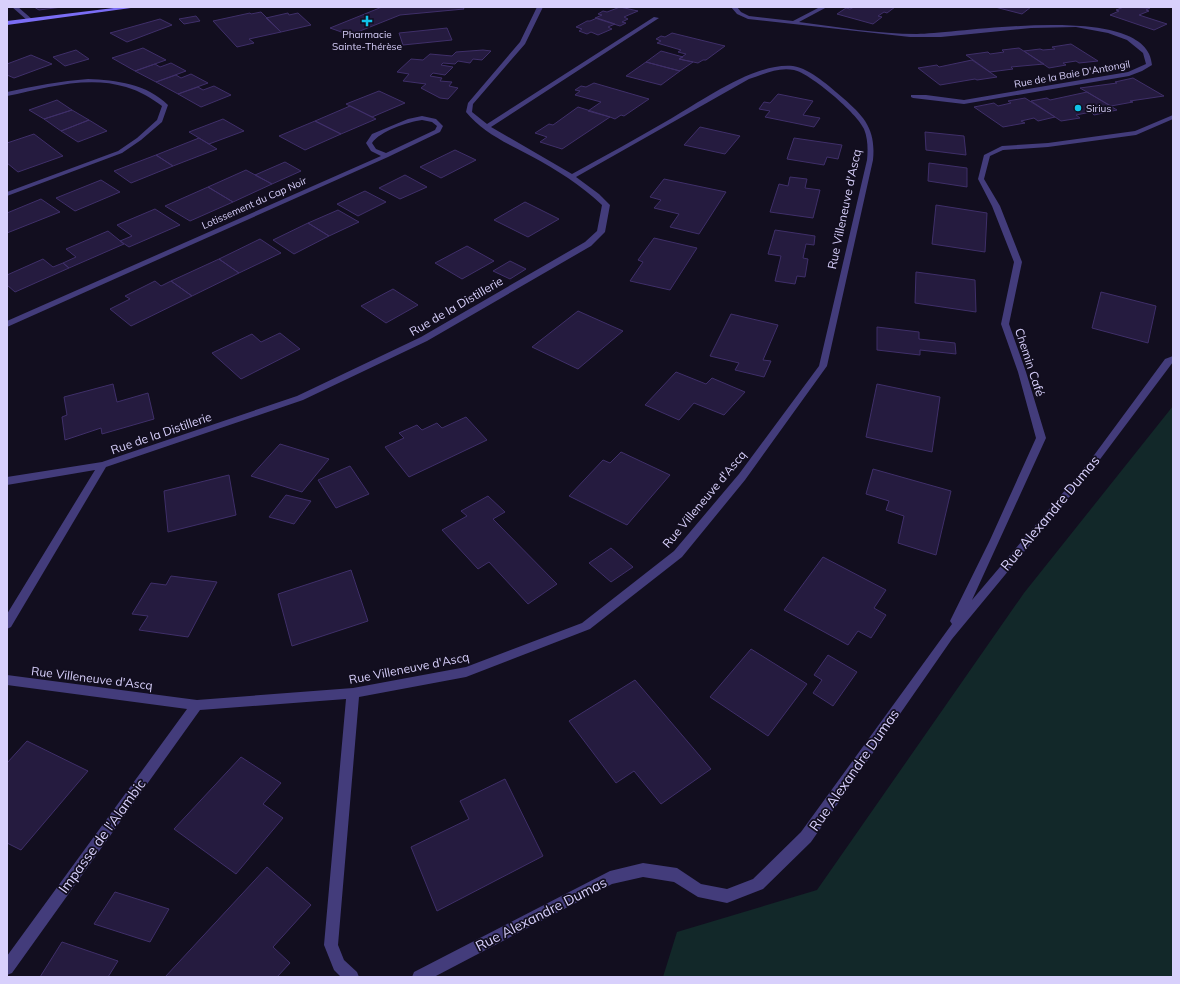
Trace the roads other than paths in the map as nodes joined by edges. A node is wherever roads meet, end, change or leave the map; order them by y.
1 (15, 7) edge
2 (135, 7) edge
3 (540, 7) edge
4 (734, 7) edge
5 (824, 7) edge
6 (656, 18) dead end
7 (30, 20) junction
8 (7, 24) edge
9 (794, 24) junction
10 (7, 94) edge
11 (913, 96) dead end
12 (1173, 117) edge
13 (486, 128) junction
14 (386, 156) junction
15 (572, 178) junction
16 (7, 194) edge
17 (7, 324) edge
18 (1173, 358) edge
19 (103, 465) junction
20 (7, 481) edge
21 (7, 624) edge
22 (948, 636) junction
23 (7, 680) edge
24 (353, 693) junction
25 (197, 704) junction
26 (7, 968) edge
27 (352, 977) edge
28 (419, 977) edge

1 - 7 street
2 - 7 main road
3 - 13 street, Rue de la Distillerie
4 - 9 street, Rue de la Baie D'Antongil
5 - 9 street
6 - 13 street
7 - 8 main road
9 - 11 street, Rue de la Baie D'Antongil
10 - 16 street
12 - 22 street, Chemin Café
13 - 15 street, Rue de la Distillerie
14 - 14 street, Lotissement du Cap Noir
14 - 17 street, Lotissement du Cap Noir
15 - 19 street, Rue de la Distillerie
15 - 24 street, Rue Villeneuve d'Ascq
18 - 22 street, Rue Alexandre Dumas
19 - 20 street, Rue de la Distillerie
19 - 21 street
22 - 28 street, Rue Alexandre Dumas
23 - 25 street, Rue Villeneuve d'Ascq
24 - 25 street, Rue Villeneuve d'Ascq
24 - 27 street
25 - 26 street, Impasse de l'Alambic

